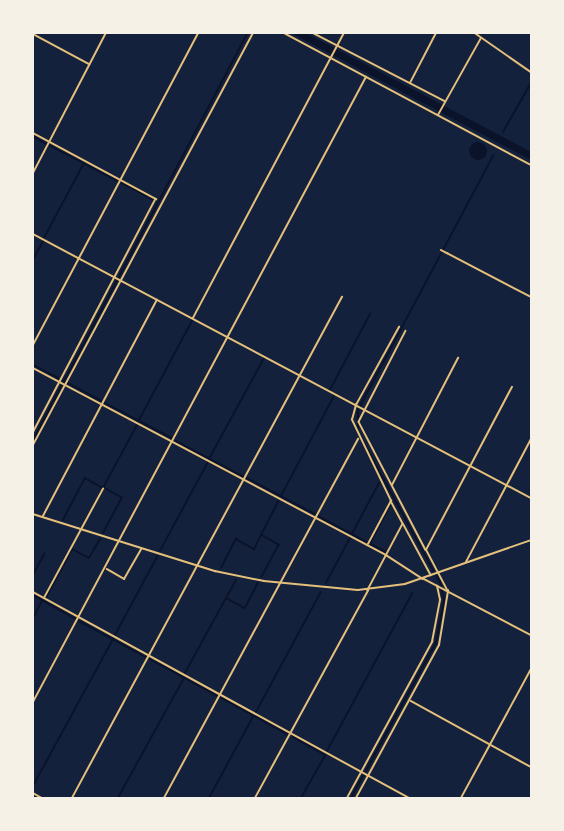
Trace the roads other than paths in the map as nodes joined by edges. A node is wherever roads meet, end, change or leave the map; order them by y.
1 (106, 33) edge
2 (198, 33) edge
3 (253, 33) edge
4 (284, 33) edge
5 (313, 33) edge
6 (344, 33) edge
7 (436, 33) edge
8 (475, 33) edge
9 (483, 33) edge
10 (33, 34) edge
11 (481, 37) junction
12 (338, 46) junction
13 (331, 58) junction
14 (90, 65) junction
15 (531, 71) edge
16 (366, 77) junction
17 (409, 84) junction
18 (444, 102) junction
19 (437, 115) junction
20 (33, 133) edge
21 (49, 142) junction
22 (531, 165) edge
23 (33, 173) edge
24 (120, 180) junction
25 (33, 234) edge
26 (441, 250) dead end
27 (79, 259) junction
28 (115, 278) junction
29 (120, 280) junction
30 (342, 297) dead end
31 (531, 297) edge
32 (157, 300) junction
33 (193, 319) junction
34 (399, 327) dead end
35 (406, 331) dead end
36 (229, 339) junction
37 (33, 345) edge
38 (458, 358) dead end
39 (33, 368) edge
40 (300, 375) junction
41 (60, 383) junction
42 (65, 385) junction
43 (512, 387) dead end
44 (102, 405) junction
45 (357, 405) junction
46 (363, 409) junction
47 (33, 433) edge
48 (417, 437) junction
49 (358, 439) junction
50 (531, 439) edge
51 (173, 442) junction
52 (33, 445) edge
53 (470, 465) junction
54 (244, 480) junction
55 (391, 485) junction
56 (507, 485) junction
57 (103, 489) dead end
58 (531, 498) edge
59 (391, 501) junction
60 (33, 514) edge
61 (43, 517) junction
62 (316, 518) junction
63 (403, 524) junction
64 (81, 529) junction
65 (531, 540) edge
66 (121, 542) junction
67 (367, 545) junction
68 (141, 549) junction
69 (426, 550) junction
70 (386, 555) junction
71 (465, 562) junction
72 (198, 567) junction
73 (106, 569) junction
74 (435, 574) junction
75 (423, 579) junction
76 (281, 583) junction
77 (436, 585) junction
78 (368, 590) junction
79 (447, 590) junction
80 (33, 592) edge
81 (44, 598) junction
82 (79, 618) junction
83 (531, 635) edge
84 (150, 656) junction
85 (531, 669) edge
86 (220, 695) junction
87 (409, 700) junction
88 (33, 702) edge
89 (291, 733) junction
90 (490, 745) junction
91 (531, 767) edge
92 (362, 772) junction
93 (368, 775) junction
94 (33, 793) edge
95 (42, 798) edge
96 (72, 798) edge
97 (164, 798) edge
98 (255, 798) edge
99 (347, 798) edge
100 (356, 798) edge
101 (410, 798) edge
102 (461, 798) edge

1 - 14 street
2 - 24 street
3 - 29 street
4 - 13 street
5 - 12 street
6 - 12 street
7 - 17 street
8 - 11 street
9 - 11 street
10 - 14 street
11 - 15 street
11 - 18 street
12 - 13 street
12 - 17 street
13 - 16 street
13 - 33 street
14 - 21 street
16 - 19 street
16 - 36 street
17 - 18 street
18 - 19 street
19 - 22 street
20 - 21 street
21 - 23 street
21 - 24 street
24 - 27 street
24 - 28 street
25 - 27 street
26 - 31 street
27 - 28 street
27 - 37 street
28 - 29 street
28 - 41 street
29 - 32 street
29 - 42 street
30 - 40 street
32 - 33 street
32 - 44 street
33 - 36 street
34 - 45 street
35 - 46 street
36 - 40 street
36 - 51 street
38 - 48 street
39 - 41 street
40 - 45 street
40 - 54 street
41 - 42 street
41 - 47 street
42 - 44 street
42 - 52 street
43 - 53 street
44 - 51 street
44 - 61 street
45 - 46 street
45 - 49 street
46 - 48 street
46 - 55 street
48 - 53 street
48 - 55 street
49 - 59 street
49 - 62 street
50 - 56 street
51 - 54 street
51 - 66 street
53 - 56 street
53 - 69 street
54 - 62 street
54 - 72 street
55 - 69 street
56 - 58 street
56 - 71 street
57 - 64 street
59 - 63 street
59 - 67 street
60 - 61 street
61 - 64 street
62 - 67 street
62 - 76 street
63 - 70 street
63 - 74 street
64 - 66 street
64 - 81 street
65 - 71 street
66 - 68 street
66 - 73 street
67 - 70 street
68 - 72 street
68 - 73 street
69 - 74 street
70 - 75 street
70 - 78 street
71 - 74 street
72 - 76 street
72 - 84 street
73 - 82 street
74 - 75 street
74 - 79 street
75 - 77 street
75 - 78 street
76 - 78 street
76 - 86 street
77 - 79 street
77 - 92 street
78 - 89 street
79 - 83 street
79 - 87 street
80 - 81 street
81 - 82 street
82 - 84 street
82 - 88 street
84 - 86 street
84 - 96 street
85 - 90 street
86 - 89 street
86 - 97 street
87 - 90 street
87 - 93 street
89 - 92 street
89 - 98 street
90 - 91 street
90 - 102 street
92 - 93 street
92 - 99 street
93 - 100 street
93 - 101 street
94 - 95 street

